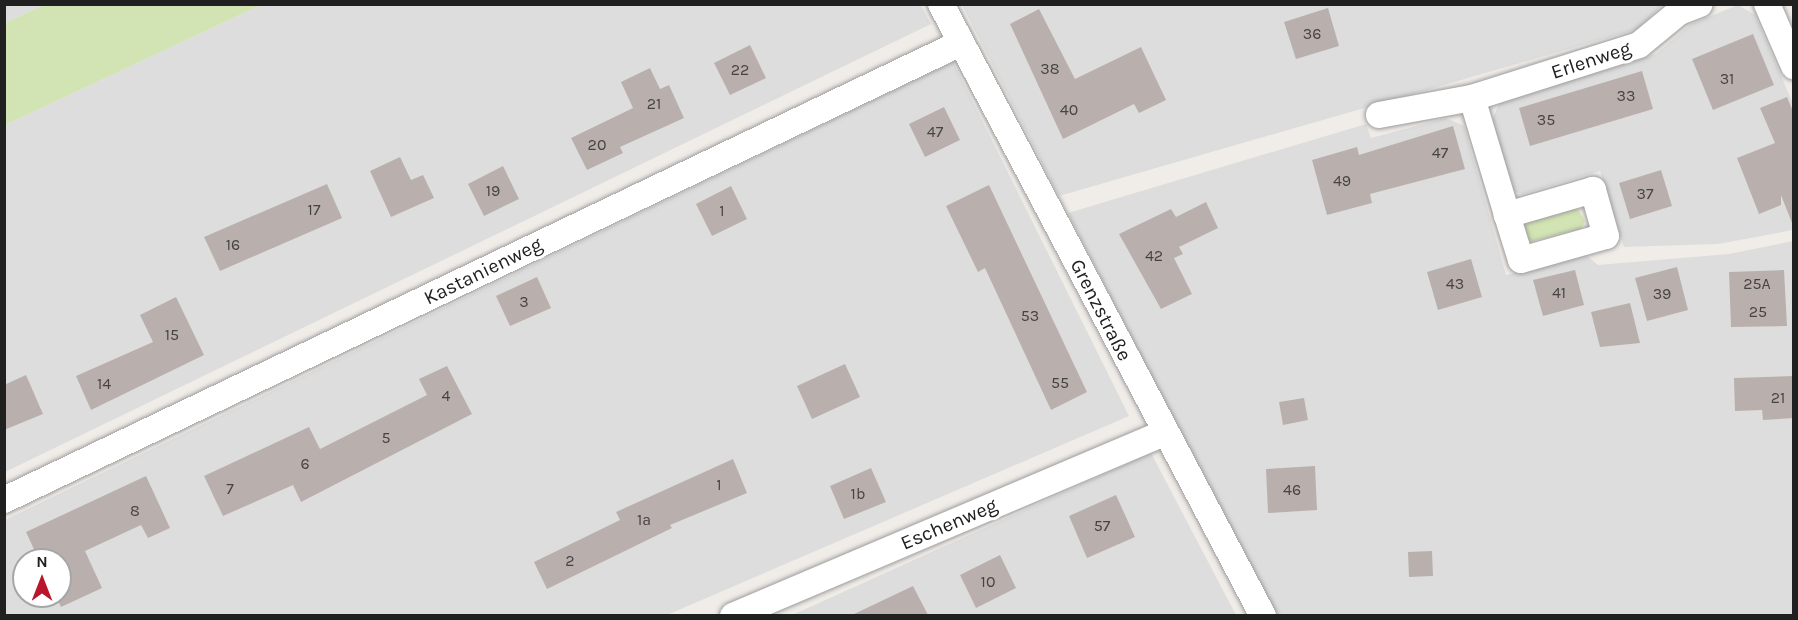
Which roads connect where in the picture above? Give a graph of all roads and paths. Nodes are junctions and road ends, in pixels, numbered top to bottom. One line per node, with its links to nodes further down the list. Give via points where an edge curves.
1 (941, 4): 4 (street, Grenzstraße)
2 (1700, 4): 6 (street, Erlenweg, via 1679,12 1639,45)
3 (1767, 4): 5 (street)
4 (961, 42): 9 (street, Grenzstraße); 10 (street, Kastanienweg)
5 (1794, 66)
6 (1472, 98): 7 (street, Erlenweg); 8 (street)
7 (1379, 115)
8 (1507, 215)
9 (1164, 433): 11 (street, Eschenweg); 12 (street, Grenzstraße)
10 (4, 500)
11 (733, 615)
12 (1263, 615)

